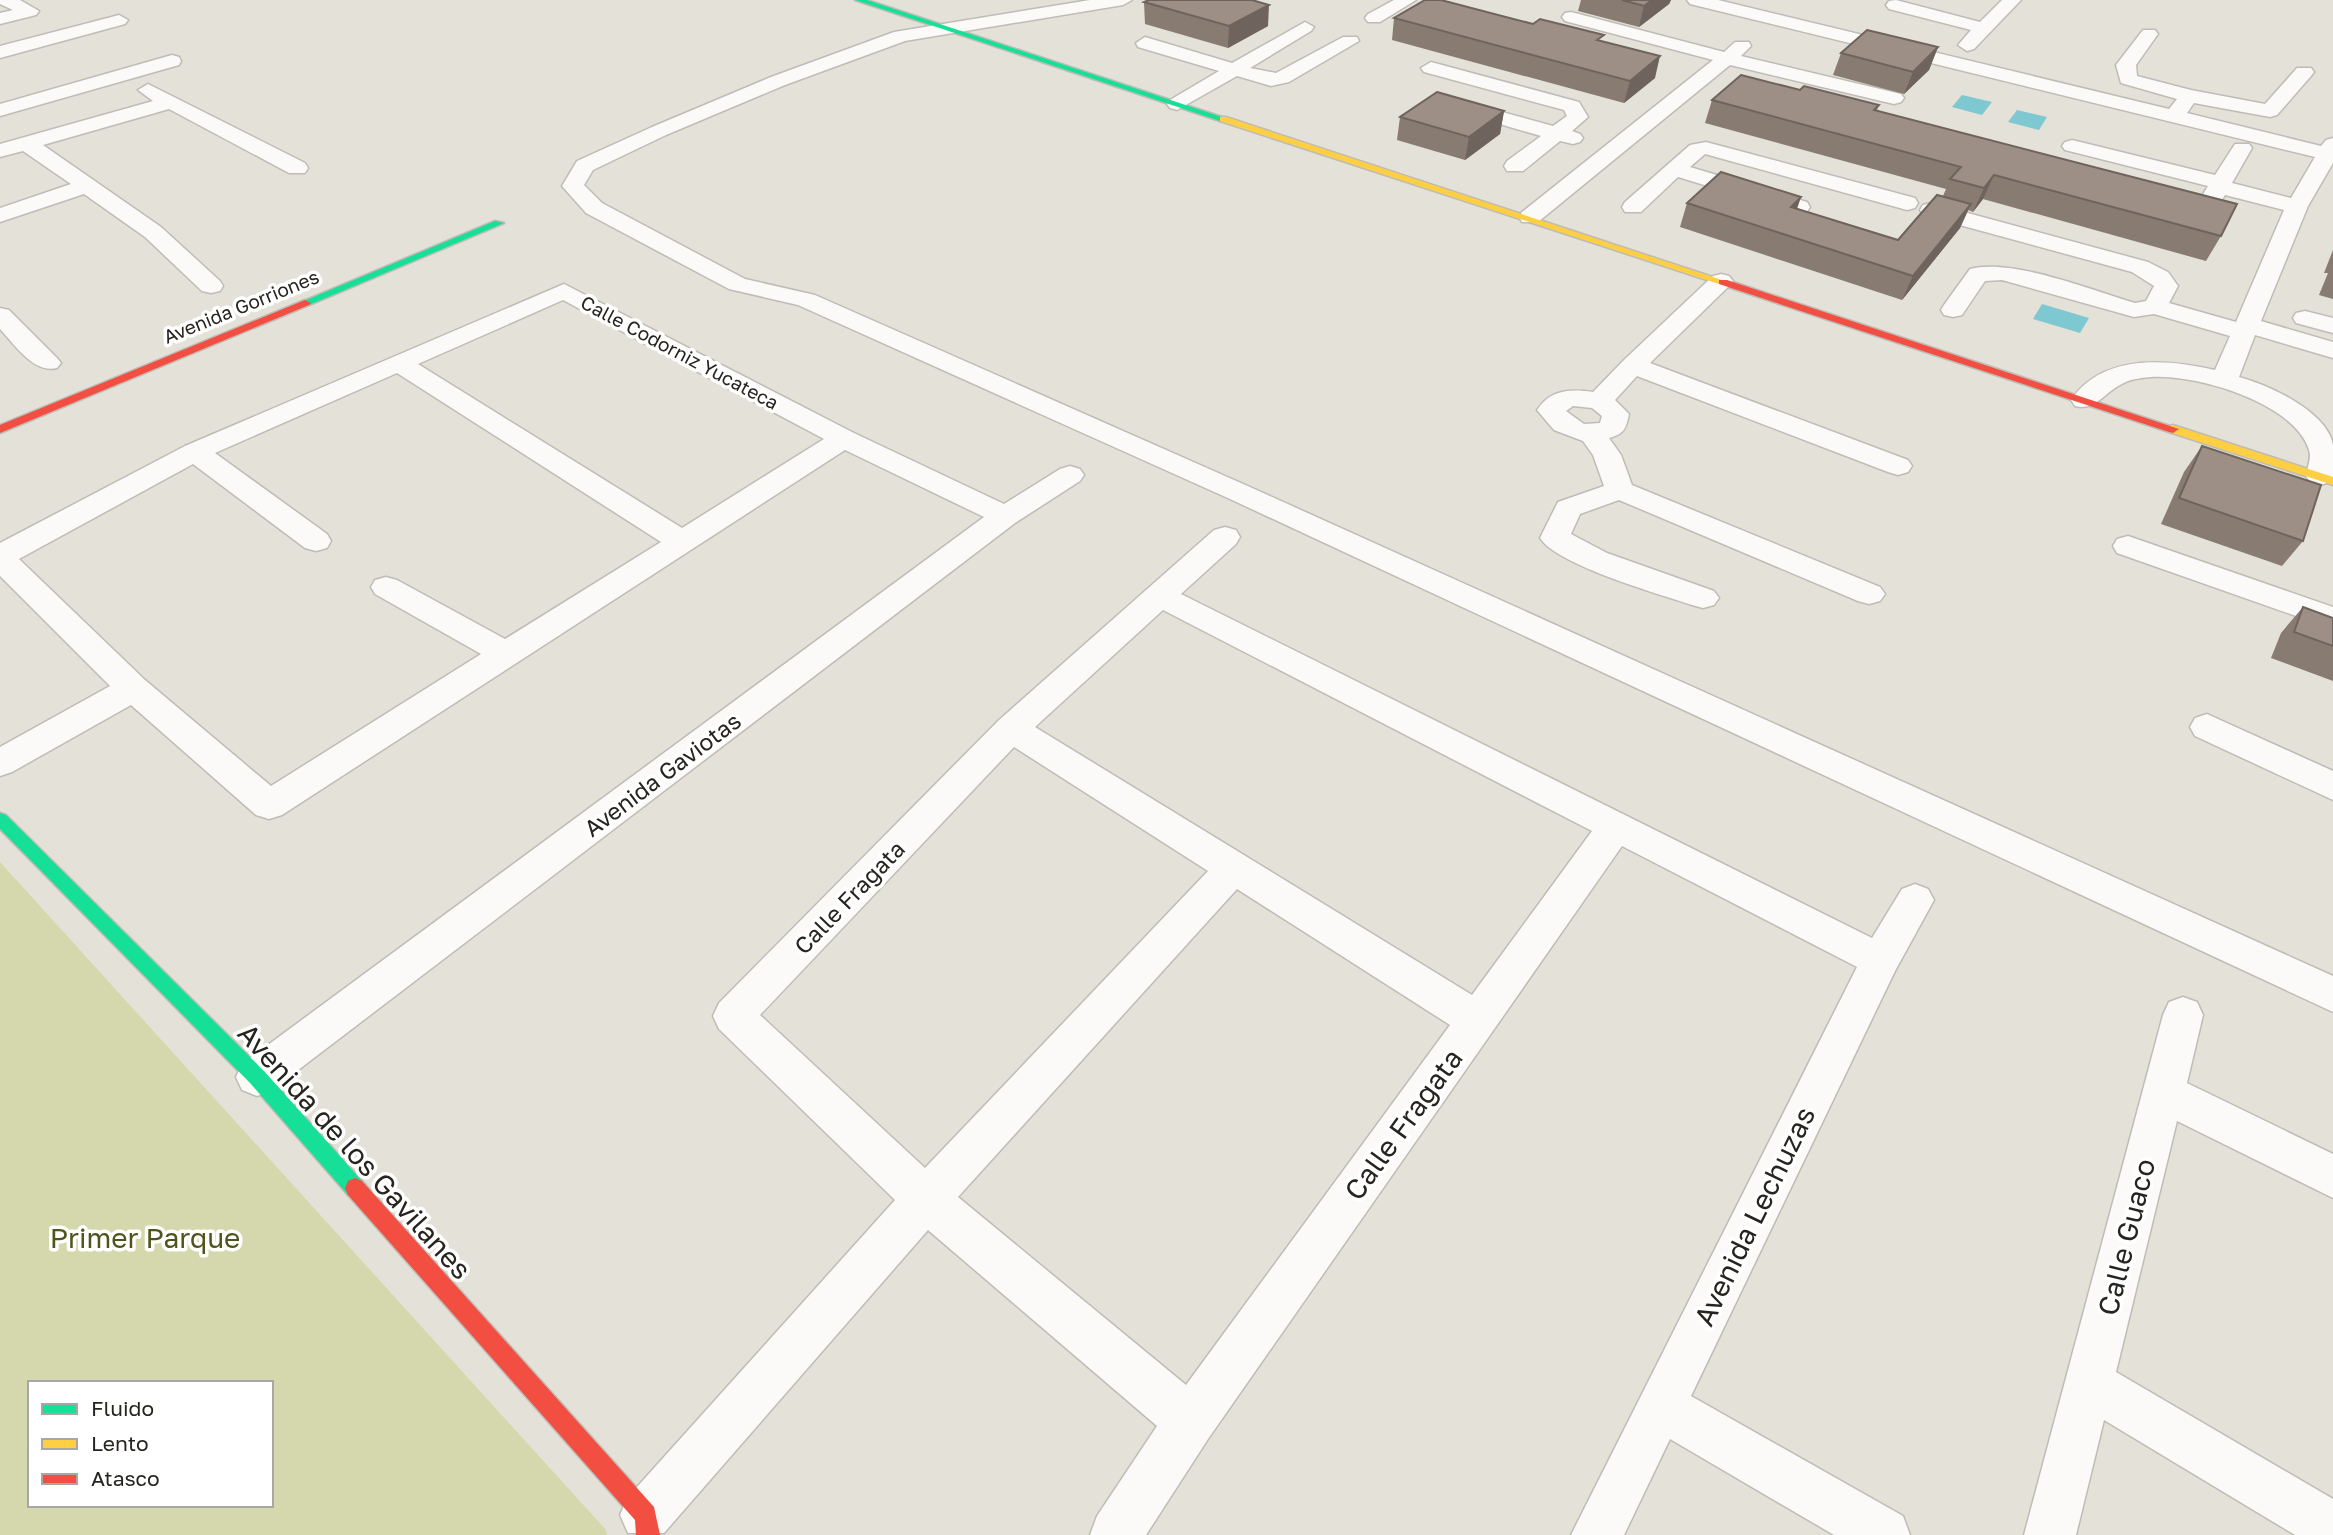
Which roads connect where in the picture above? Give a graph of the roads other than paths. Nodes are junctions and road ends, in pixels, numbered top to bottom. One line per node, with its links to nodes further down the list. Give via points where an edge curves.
1 (5, 0): 14 (street, via 30,11)
2 (859, 0): 20 (main road)
3 (892, 0): 16 (main road)
4 (1123, 0): 16 (street)
5 (1366, 0): 9 (street)
6 (1696, 0): 31 (street)
7 (1944, 0): 11 (street)
8 (2012, 0): 11 (street)
9 (1401, 4): 13 (street)
10 (1895, 5): 19 (street)
11 (1997, 14): 19 (street)
12 (1571, 17): 25 (street)
13 (1374, 18)
14 (0, 19)
15 (119, 20): 27 (street)
16 (970, 24): 20 (street); 40 (main road)
17 (1769, 24): 29 (street)
18 (1305, 27): 33 (street)
19 (1983, 28): 31 (street, via 1961,43)
20 (941, 29): 40 (main road); 114 (street, via 888,40 659,131 585,166 573,186 594,208 737,284 806,300 1241,493)
21 (1695, 29): 25 (street)
22 (2149, 34): 38 (street, via 2126,65 2128,79)
23 (1350, 41): 33 (street, via 1282,78 1259,79)
24 (1145, 43): 33 (street)
25 (1674, 44): 28 (street); 29 (street)
26 (1805, 51): 34 (street)
27 (0, 52)
28 (1654, 57)
29 (1728, 57): 34 (street); 47 (street)
30 (172, 61): 43 (street)
31 (1950, 62): 44 (street)
32 (1431, 68): 45 (street, via 1572,106 1578,117)
33 (1231, 70): 40 (street)
34 (1782, 71): 37 (street); 39 (street)
35 (2304, 72): 38 (street, via 2270,111)
36 (144, 88): 42 (street)
37 (1765, 90)
38 (2189, 96): 44 (street)
39 (1894, 98)
40 (1184, 99): 52 (main road); 63 (main road)
41 (1438, 100): 45 (street)
42 (170, 102): 46 (street); 55 (street)
43 (0, 110)
44 (2174, 117): 51 (street)
45 (1557, 133): 47 (street); 53 (street)
46 (26, 143): 50 (street); 57 (street)
47 (1618, 146): 54 (street); 63 (street)
48 (2072, 146): 56 (street)
49 (2242, 148): 56 (street)
50 (0, 151)
51 (2331, 151): 60 (street)
52 (1414, 164)
53 (1516, 166)
54 (1678, 166): 59 (street, via 1697,149 1717,149); 61 (street); 62 (street)
55 (298, 168)
56 (2220, 184): 58 (street, via 2209,203 2202,204); 60 (street)
57 (87, 186): 65 (street); 68 (street, via 153,232)
58 (2151, 193)
59 (1907, 203)
60 (2297, 206): 74 (street)
61 (1633, 207)
62 (1799, 207)
63 (1541, 208): 67 (main road)
64 (1931, 210): 69 (street, via 2140,267 2160,277 2166,286)
65 (0, 215)
66 (499, 223): 83 (main road, Avenida Gorriones)
67 (1721, 281): 78 (street); 80 (main road)
68 (211, 286)
69 (2155, 307): 70 (street, via 2134,310 1989,272 1978,274); 74 (street)
70 (1953, 310)
71 (0, 315): 76 (street)
72 (2305, 318): 73 (street)
73 (2333, 326)
74 (2246, 329): 75 (street); 79 (street)
75 (2333, 351)
76 (48, 363)
77 (398, 363): 85 (street, Calle Codorniz Yucateca, via 564,291); 87 (street, Calle Codorniz Yucateca); 95 (street)
78 (1633, 365): 82 (street); 88 (street)
79 (2225, 378): 80 (street, via 2136,371); 89 (street, via 2286,407 2316,436)
80 (2091, 387): 81 (main road); 89 (main road)
81 (2128, 390)
82 (1600, 401): 84 (street, via 1615,414 1613,428); 84 (street, via 1568,397 1550,410 1563,427)
83 (0, 429)
84 (1593, 435): 91 (street, via 1607,455)
85 (844, 439): 92 (street, Calle Codorniz Yucateca); 95 (street, Calle Codorniz Yucateca)
86 (2298, 444): 89 (main road)
87 (195, 452): 94 (street); 97 (street, Calle Codorniz Yucateca)
88 (1898, 466)
89 (2327, 466)
90 (1070, 475): 92 (street, Avenida Gaviotas)
91 (1620, 490): 99 (street); 101 (street, via 1567,508 1555,538 1596,560)
92 (1005, 516): 117 (street, Avenida Gaviotas)
93 (1225, 537): 100 (street, Calle Fragata)
94 (316, 541)
95 (683, 542): 103 (street, Calle Codorniz Yucateca)
96 (2128, 546): 102 (street)
97 (0, 557): 104 (street, Calle Codorniz Yucateca)
98 (386, 587): 103 (street)
99 (1869, 594)
100 (1160, 596): 106 (street, Calle Fragata); 110 (street)
101 (1703, 598)
102 (2332, 615)
103 (506, 654): 104 (street, Calle Codorniz Yucateca, via 269,805)
104 (133, 688): 107 (street)
105 (2207, 727): 108 (street)
106 (1012, 729): 111 (street); 120 (street, Calle Fragata, via 733,1016)
107 (0, 764)
108 (2333, 786)
109 (0, 819): 117 (main road, Avenida de los Gavilanes)
110 (1616, 826): 113 (street); 116 (street, Calle Fragata)
111 (1234, 868): 116 (street); 120 (street)
112 (1915, 900): 113 (street, Avenida Lechuzas)
113 (1880, 960): 122 (street, Avenida Lechuzas)
114 (2333, 995)
115 (2183, 1015): 118 (street, Calle Guaco)
116 (1477, 1020): 123 (street, Calle Fragata)
117 (257, 1077): 124 (main road, Avenida de los Gavilanes)
118 (2163, 1092): 119 (street); 121 (street, Calle Guaco)
119 (2333, 1177)
120 (926, 1199): 123 (street, Calle Fragata); 124 (street)
121 (2088, 1383): 125 (street); 129 (street, Calle Guaco)
122 (1661, 1406): 127 (street, Avenida Lechuzas); 128 (street)
123 (1190, 1421): 126 (street, Calle Fragata)
124 (647, 1525)
125 (2333, 1528)
126 (1116, 1535)
127 (1597, 1535)
128 (1884, 1535)
129 (2050, 1535)

